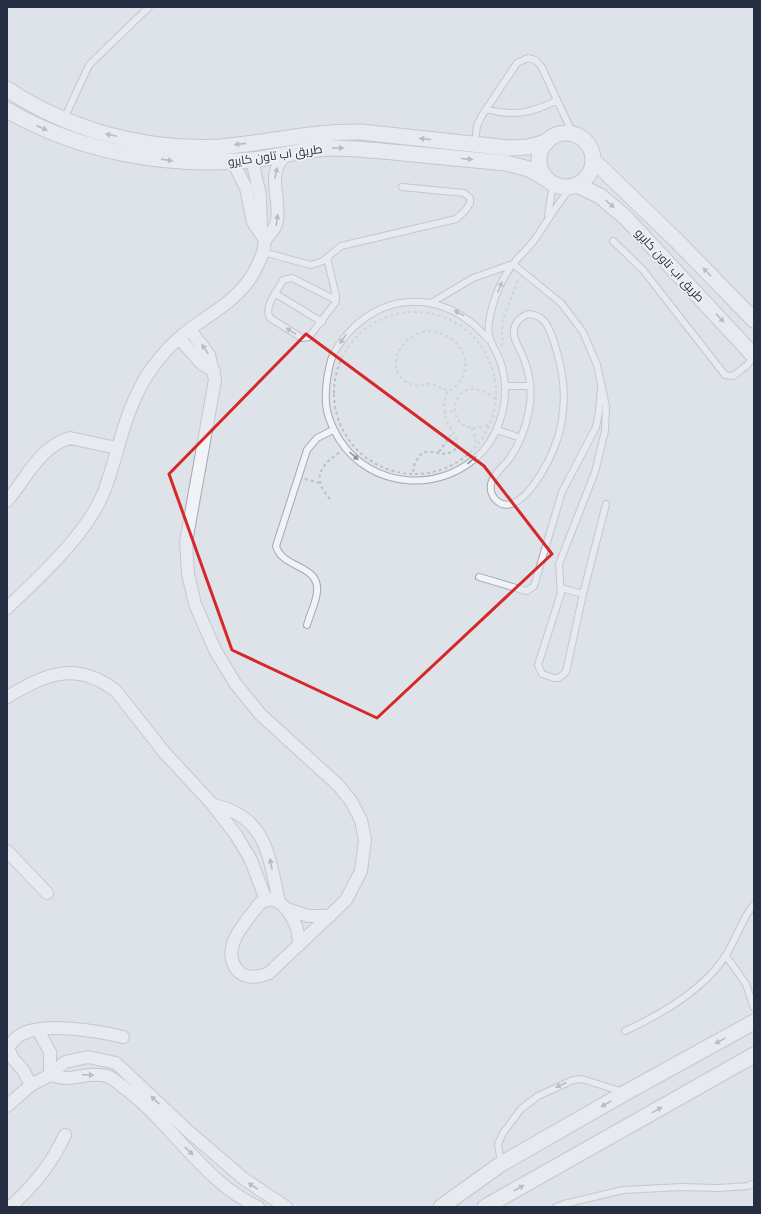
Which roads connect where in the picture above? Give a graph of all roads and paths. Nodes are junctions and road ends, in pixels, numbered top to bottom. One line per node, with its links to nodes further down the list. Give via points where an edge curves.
1 (149, 7): 6 (lane, via 89,65)
2 (7, 89): 6 (street, طريق اب تاون كايرو)
3 (557, 100): 4 (lane, via 525,113 505,114); 4 (lane, via 538,62 532,58 524,58 517,63); 8 (lane)
4 (486, 109): 10 (lane, via 477,126)
5 (7, 110): 14 (street, طريق اب تاون كايرو, one-way to 14, via 48,130 94,147 172,161)
6 (64, 119): 7 (street, طريق اب تاون كايرو, one-way to 6, via 245,144 193,147 161,145 98,132)
7 (323, 133): 10 (street, طريق اب تاون كايرو, one-way to 7, via 361,132); 12 (street, via 305,140 258,150 252,154)
8 (573, 134): 9 (street, via 558,134); 13 (street, via 590,146)
9 (546, 142): 10 (street, طريق اب تاون كايرو, via 518,148); 15 (street, via 539,158 541,170)
10 (474, 144)
11 (286, 154): 12 (street, طريق اب تاون كايرو); 15 (street, طريق اب تاون كايرو, one-way to 15, via 316,149 350,148 506,163 529,169); 20 (street, one-way to 11, via 277,220 274,178 277,167)
12 (252, 160): 14 (street, طريق اب تاون كايرو); 20 (street, via 260,195)
13 (593, 160): 16 (street, via 590,172 582,182); 27 (street, طريق اب تاون كايرو, one-way to 13)
14 (233, 162): 20 (street, via 246,188 254,222)
15 (550, 182): 16 (street, via 559,186); 18 (lane)
16 (574, 186): 18 (lane); 35 (street, طريق اب تاون كايرو, one-way to 35, via 600,196 625,217)
17 (402, 187): 21 (lane, via 464,193 470,198 470,203 456,219 342,246)
18 (548, 218): 22 (lane, via 529,247)
19 (613, 241): 35 (lane, via 643,270 725,375 733,376)
20 (264, 246): 21 (lane, via 307,265 320,263); 30 (street, via 253,274 238,294)
21 (327, 258): 25 (lane)
22 (513, 264): 23 (lane); 26 (lane, via 473,278); 32 (lane, one-way to 22, via 489,321 502,280)
23 (522, 270): 33 (path, via 503,319 503,343); 37 (lane, via 573,316 591,348)
24 (276, 294): 25 (lane, via 283,280 290,277); 29 (lane); 29 (lane, one-way to 24, via 309,337 302,338 269,316 268,308)
25 (336, 300): 29 (lane)
26 (431, 303): 32 (lane, one-way to 26, via 463,315 448,307); 46 (lane, one-way to 46, via 408,302 386,307 363,318 345,335 332,357 326,381 326,406)
27 (748, 309): 28 (street, طريق اب تاون كايرو)
28 (754, 320)
29 (322, 322)
30 (190, 330): 31 (street); 36 (street, one-way to 30, via 206,349)
31 (179, 338): 36 (street, via 202,364); 52 (street, via 160,357 144,380 125,422)
32 (488, 338): 33 (lane)
33 (495, 350): 34 (path); 38 (lane, via 502,367)
34 (486, 353): 41 (path, via 494,373); 50 (path, via 464,329 435,315 411,312 400,314 384,318 361,332 341,358 334,390 336,412)
35 (754, 357)
36 (214, 371): 74 (street, via 214,389 188,527 186,558 191,589 200,618 235,684 269,723 338,785 351,801 361,820 365,846 361,872 346,900)
37 (601, 382): 62 (lane, via 596,427 562,492 534,586 527,591); 63 (lane, via 606,412 602,445 589,492 560,564)
38 (505, 386): 39 (lane); 47 (lane, via 504,408)
39 (530, 386): 49 (lane, via 529,407); 49 (lane, via 526,364 513,330 521,317 535,314 546,323 561,364 564,387 562,423 550,457 535,483 518,501 513,504 501,504 493,496 490,485)
40 (447, 390): 40 (path, via 455,387 463,375 465,361 461,348 450,337 434,331 417,333 408,338 396,355 401,376 413,385 429,384); 43 (path)
41 (496, 399): 42 (path, via 480,390 467,390 457,399); 44 (path)
42 (455, 411): 43 (path); 45 (path, via 460,422 467,428)
43 (444, 413): 48 (path)
44 (490, 424): 45 (path); 51 (path)
45 (472, 428): 51 (path)
46 (333, 430): 53 (lane); 56 (lane, via 312,443)
47 (497, 430): 49 (lane); 57 (lane, one-way to 47, via 443,477 465,466 483,450)
48 (453, 432): 54 (path); 54 (path, via 457,442 455,448 447,454)
49 (521, 438)
50 (352, 444): 53 (path); 55 (path, via 385,467)
51 (477, 445): 55 (path, via 451,465 430,472)
52 (117, 448): 60 (street, via 70,438 62,440 45,452); 65 (street, via 105,490 81,529)
53 (345, 449): 57 (lane, one-way to 57, via 370,469 388,477); 58 (path, via 322,467)
54 (439, 452): 55 (path, via 422,453 415,462)
55 (413, 473): 57 (path)
56 (297, 477): 58 (path); 66 (lane, via 276,546 282,559 311,574 317,584 317,596)
57 (414, 482)
58 (320, 483): 59 (path)
59 (330, 499)
60 (7, 501)
61 (606, 504): 64 (lane)
62 (479, 577)
63 (562, 588): 64 (lane); 64 (lane, via 538,664 542,674 554,678 563,676 566,672)
64 (583, 594)
65 (7, 608)
66 (307, 625)
67 (7, 697): 68 (street, via 46,676 55,674 80,674 100,680 116,692 164,752)
68 (213, 804): 71 (street, via 250,858); 73 (street, one-way to 68, via 269,854 256,830 238,813)
69 (7, 850): 70 (street)
70 (47, 893)
71 (266, 900): 73 (street); 75 (street, via 260,903 234,939 232,956 238,972 254,977 269,974)
72 (754, 904): 76 (lane)
73 (283, 905): 74 (street, via 308,916); 75 (street, via 296,925)
74 (330, 916): 75 (street)
75 (299, 945)
76 (726, 956): 77 (lane, via 746,984); 80 (lane, via 702,983 674,1004)
77 (754, 1008)
78 (754, 1022): 88 (street, one-way to 88)
79 (38, 1030): 81 (street, via 82,1029); 82 (street, via 18,1036); 85 (street, via 50,1052)
80 (625, 1031)
81 (123, 1037)
82 (7, 1049): 87 (street)
83 (754, 1055): 100 (street, one-way to 83)
84 (116, 1063): 85 (street, via 88,1058 65,1062); 86 (street); 90 (street, one-way to 84)
85 (50, 1076): 86 (street, one-way to 86); 87 (street)
86 (108, 1076): 92 (street, via 145,1103)
87 (31, 1085): 89 (street)
88 (625, 1093): 93 (street, one-way to 93); 93 (lane, one-way to 93, via 582,1079 573,1080 538,1096 520,1109 503,1133 498,1144)
89 (7, 1106)
90 (188, 1131): 92 (street); 98 (street, one-way to 90, via 244,1179)
91 (64, 1135): 96 (street, via 53,1158 39,1178)
92 (177, 1139): 97 (street, one-way to 97, via 224,1185)
93 (501, 1164): 95 (street)
94 (754, 1183): 101 (lane, via 748,1186 719,1188 623,1190)
95 (470, 1186): 99 (street); 100 (street)
96 (10, 1207)
97 (258, 1207)
98 (286, 1207)
99 (441, 1207)
100 (484, 1207)
101 (556, 1207)

